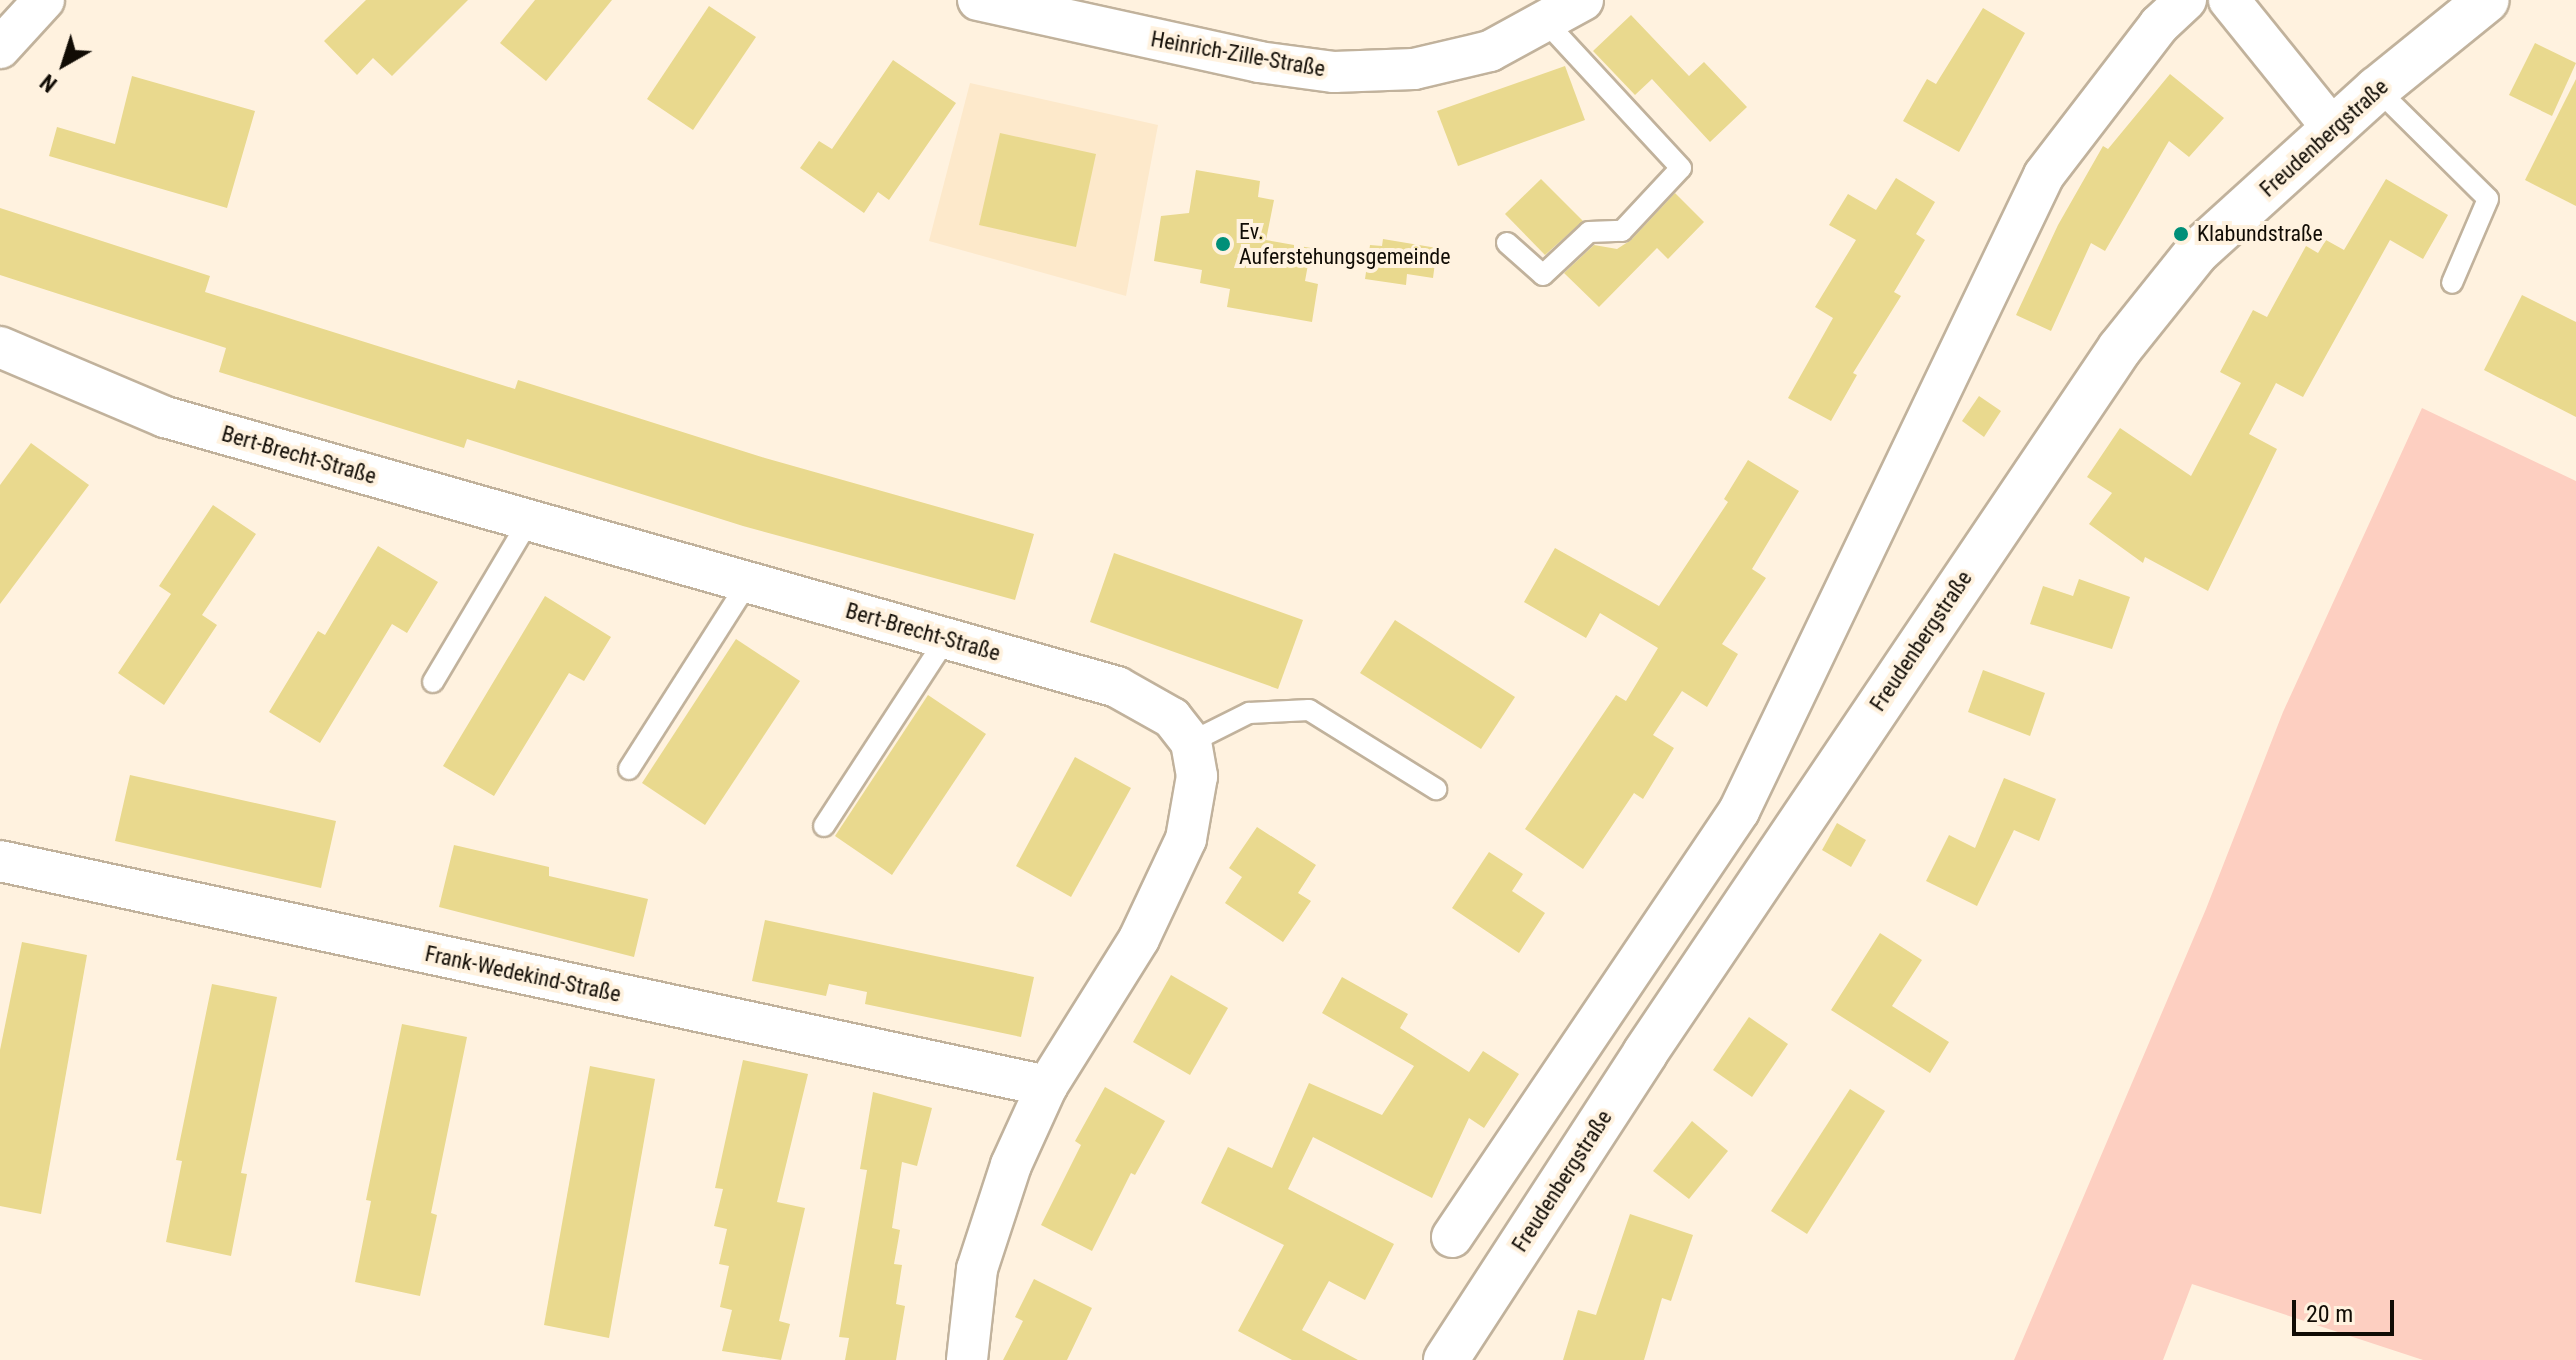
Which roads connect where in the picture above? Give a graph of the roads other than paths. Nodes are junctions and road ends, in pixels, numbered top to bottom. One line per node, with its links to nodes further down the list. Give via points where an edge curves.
1 (44, 0): 8 (street)
2 (978, 0): 7 (street, Heinrich-Zille-Straße, via 1259,62 1334,72 1414,69 1490,51)
3 (1583, 0): 7 (street, Heinrich-Zille-Straße)
4 (2186, 0): 24 (street, via 2159,25 2044,175 1739,811)
5 (2229, 0): 10 (street)
6 (2487, 0): 9 (street, Freudenbergstraße)
7 (1546, 22): 11 (lane, via 1681,168 1622,231 1589,232 1543,275)
8 (0, 48)
9 (2377, 89): 10 (street, Freudenbergstraße); 12 (lane, via 2488,199)
10 (2333, 129): 26 (street, Freudenbergstraße, via 2197,252 2096,380)
11 (1507, 243)
12 (2452, 283)
13 (0, 347): 14 (street, Bert-Brecht-Straße, via 165,417)
14 (529, 520): 15 (street, Bert-Brecht-Straße); 17 (lane)
15 (748, 582): 16 (street, Bert-Brecht-Straße); 19 (lane)
16 (946, 639): 18 (street, Bert-Brecht-Straße, via 1147,699); 21 (lane)
17 (433, 682)
18 (1191, 742): 20 (lane, via 1249,713 1309,710); 23 (street, via 1197,776 1186,839 1139,939)
19 (629, 769)
20 (1436, 789)
21 (824, 826)
22 (0, 861): 23 (street, Frank-Wedekind-Straße)
23 (1047, 1086): 25 (street, via 1011,1165 977,1269)
24 (1452, 1237)
25 (967, 1360)
26 (1446, 1360)

